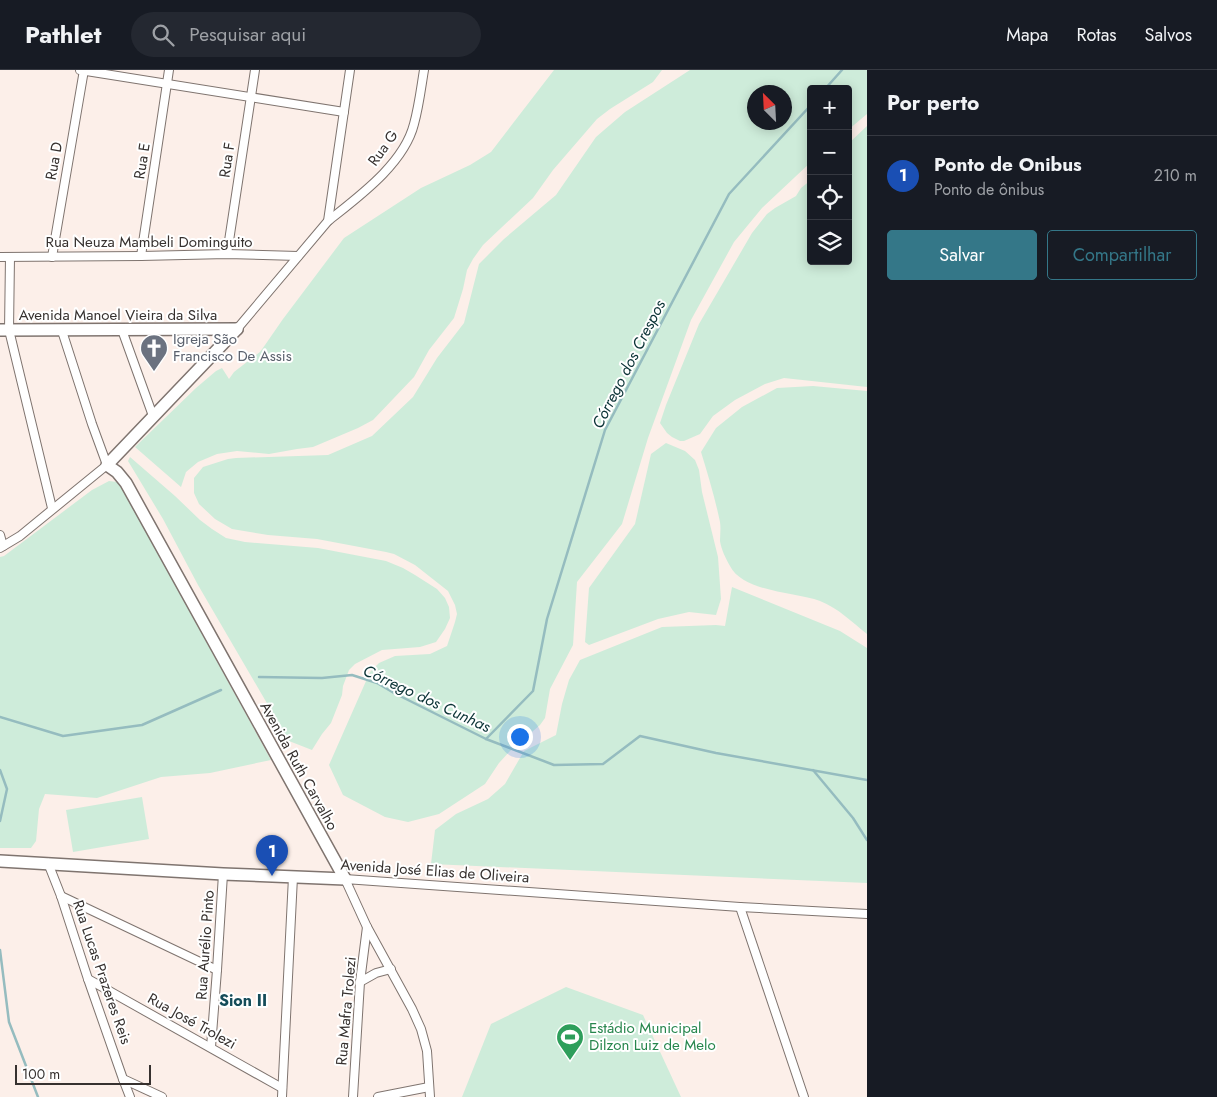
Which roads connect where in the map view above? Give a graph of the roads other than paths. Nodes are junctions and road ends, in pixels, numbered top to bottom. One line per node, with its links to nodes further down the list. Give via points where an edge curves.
1 (83, 70): 6 (street); 15 (street, Rua D)
2 (169, 70): 6 (street, Rua E)
3 (255, 70): 7 (street, Rua F)
4 (350, 70): 8 (street)
5 (424, 70): 9 (street, Rua G, via 414,125 406,144 366,191)
6 (167, 84): 7 (street); 11 (street, Rua E)
7 (251, 97): 8 (street); 10 (street, Rua F)
8 (344, 112): 9 (street)
9 (328, 221): 12 (street, Rua G)
10 (227, 254): 11 (street, Rua Neuza Mambeli Dominguito); 12 (street, Rua Neuza Mambeli Dominguito)
11 (141, 256): 15 (street, Rua Neuza Mambeli Dominguito)
12 (298, 256): 18 (street, Rua G)
13 (0, 257): 14 (street, Rua Neuza Mambeli Dominguito)
14 (10, 257): 15 (street, Rua Neuza Mambeli Dominguito); 16 (street)
15 (52, 257)
16 (4, 330): 19 (street, Avenida Manoel Vieira da Silva); 22 (street)
17 (122, 330): 18 (street, Avenida Manoel Vieira da Silva); 19 (street, Avenida Manoel Vieira da Silva); 20 (street)
18 (237, 330): 20 (street)
19 (62, 331): 21 (street)
20 (153, 416): 21 (street)
21 (107, 465): 22 (street); 29 (street, Avenida Ruth Carvalho, via 126,483)
22 (52, 508): 24 (street, via 20,536)
23 (0, 535): 24 (street)
24 (1, 547)
25 (0, 860): 26 (street, Avenida José Elias de Oliveira)
26 (48, 863): 27 (street, Avenida José Elias de Oliveira); 30 (street, Rua Lucas Prazeres Reis)
27 (223, 874): 28 (street, Avenida José Elias de Oliveira); 35 (street, Rua Aurélio Pinto)
28 (293, 877): 29 (street, Avenida José Elias de Oliveira); 41 (street)
29 (345, 879): 31 (street, Avenida José Elias de Oliveira); 33 (street, Avenida Ruth Carvalho)
30 (61, 896): 35 (street); 36 (street, Rua Lucas Prazeres Reis)
31 (740, 907): 32 (street, Avenida José Elias de Oliveira); 48 (street)
32 (867, 914)
33 (367, 927): 34 (street, Avenida Ruth Carvalho); 37 (street, Rua Mafra Trolezi)
34 (390, 969): 37 (street); 40 (street, Avenida Ruth Carvalho, via 421,1029)
35 (218, 970): 38 (street, Rua Aurélio Pinto)
36 (88, 979): 38 (street, Rua José Trolezi); 39 (street, Rua Lucas Prazeres Reis)
37 (360, 982): 45 (street, Rua Mafra Trolezi)
38 (211, 1047): 41 (street, Rua José Trolezi)
39 (123, 1079): 42 (street, Rua Lucas Prazeres Reis); 43 (street)
40 (430, 1087): 46 (street); 47 (street, Avenida Ruth Carvalho)
41 (282, 1088): 44 (street)
42 (130, 1097)
43 (162, 1097)
44 (282, 1097)
45 (353, 1097)
46 (378, 1097)
47 (430, 1097)
48 (804, 1097)

